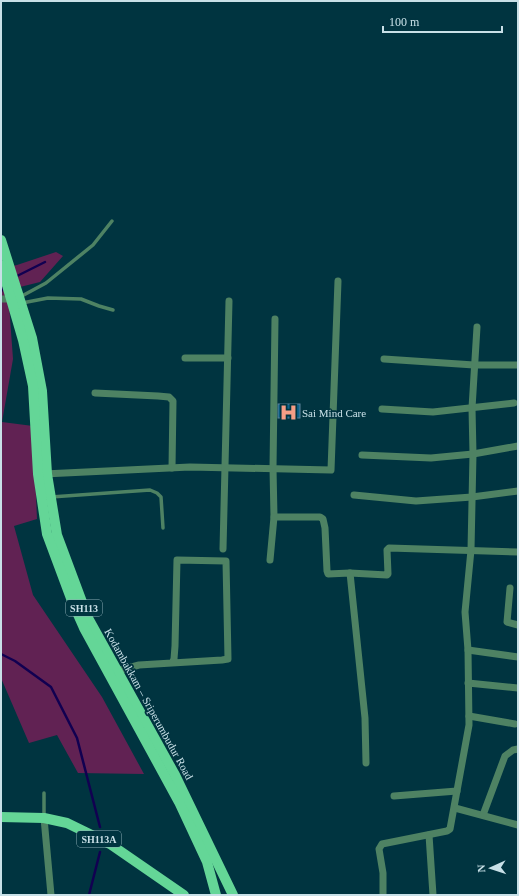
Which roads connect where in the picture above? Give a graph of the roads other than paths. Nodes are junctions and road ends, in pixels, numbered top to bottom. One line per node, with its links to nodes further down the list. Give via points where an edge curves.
1 (112, 221): 5 (lane, via 93,245 46,283)
2 (1, 240): 3 (main road, Kodambakkam – Sriperumbudur Road / SH113)
3 (4, 262): 5 (main road, Kodambakkam – Sriperumbudur Road / SH113)
4 (338, 281): 25 (street, via 331,470)
5 (16, 298): 6 (street); 8 (lane, via 81,299); 26 (main road, Kodambakkam – Sriperumbudur Road / SH113, via 32,338 42,391)
6 (1, 299)
7 (229, 301): 12 (street)
8 (113, 310)
9 (275, 319): 25 (street)
10 (477, 327): 14 (street)
11 (185, 358): 12 (street)
12 (228, 358): 24 (street)
13 (384, 358): 14 (street)
14 (474, 364): 15 (street); 18 (street)
15 (518, 365)
16 (95, 393): 23 (street, via 169,397 173,401)
17 (514, 404): 18 (street)
18 (472, 408): 19 (street, via 433,412); 21 (street)
19 (382, 409)
20 (518, 446): 21 (street)
21 (473, 454): 22 (street, via 431,458); 30 (street)
22 (362, 455)
23 (172, 468): 24 (street); 26 (street)
24 (225, 468): 25 (street); 33 (street)
25 (273, 468): 31 (street)
26 (43, 474): 29 (main road, Kodambakkam – Sriperumbudur Road / SH113); 43 (main road, Kodambakkam – Sriperumbudur Road / SH113, via 47,534 52,550 84,628)
27 (518, 491): 30 (street)
28 (354, 495): 30 (street, via 416,501)
29 (50, 497): 32 (lane, via 150,490 157,492 161,497); 43 (main road, Kodambakkam – Sriperumbudur Road / SH113, via 57,535 88,618)
30 (472, 497): 34 (street)
31 (274, 517): 36 (street); 37 (street, via 320,517 325,528 328,574)
32 (163, 528)
33 (223, 550)
34 (470, 550): 35 (street); 37 (street, via 389,548 387,575); 40 (street, via 465,612)
35 (518, 552)
36 (270, 560)
37 (350, 573): 49 (street, via 366,718)
38 (510, 588): 39 (street, via 507,622)
39 (518, 625)
40 (468, 650): 41 (street); 44 (street)
41 (518, 658)
42 (172, 663): 42 (street, via 175,646 177,560 226,561 228,659); 43 (street, via 139,665)
43 (113, 672): 61 (main road, Kodambakkam – Sriperumbudur Road / SH113, via 207,862); 63 (main road, Kodambakkam – Sriperumbudur Road / SH113, via 175,775)
44 (468, 683): 45 (street); 46 (street)
45 (518, 688)
46 (469, 716): 47 (street); 50 (street)
47 (515, 724)
48 (518, 749): 54 (street, via 505,756)
49 (366, 763)
50 (457, 791): 52 (street); 53 (street)
51 (44, 792): 56 (lane)
52 (394, 796)
53 (454, 808): 54 (street); 58 (street, via 450,829)
54 (483, 815): 57 (street)
55 (1, 817): 56 (main road, SH113A)
56 (44, 818): 59 (street); 60 (main road, SH113A, via 67,823 110,844)
57 (518, 825)
58 (429, 835): 64 (street, via 380,846); 65 (street)
59 (51, 895)
60 (184, 895)
61 (216, 895)
62 (224, 895): 63 (main road, Kodambakkam – Sriperumbudur Road / SH113)
63 (233, 895)
64 (383, 895)
65 (433, 895)

